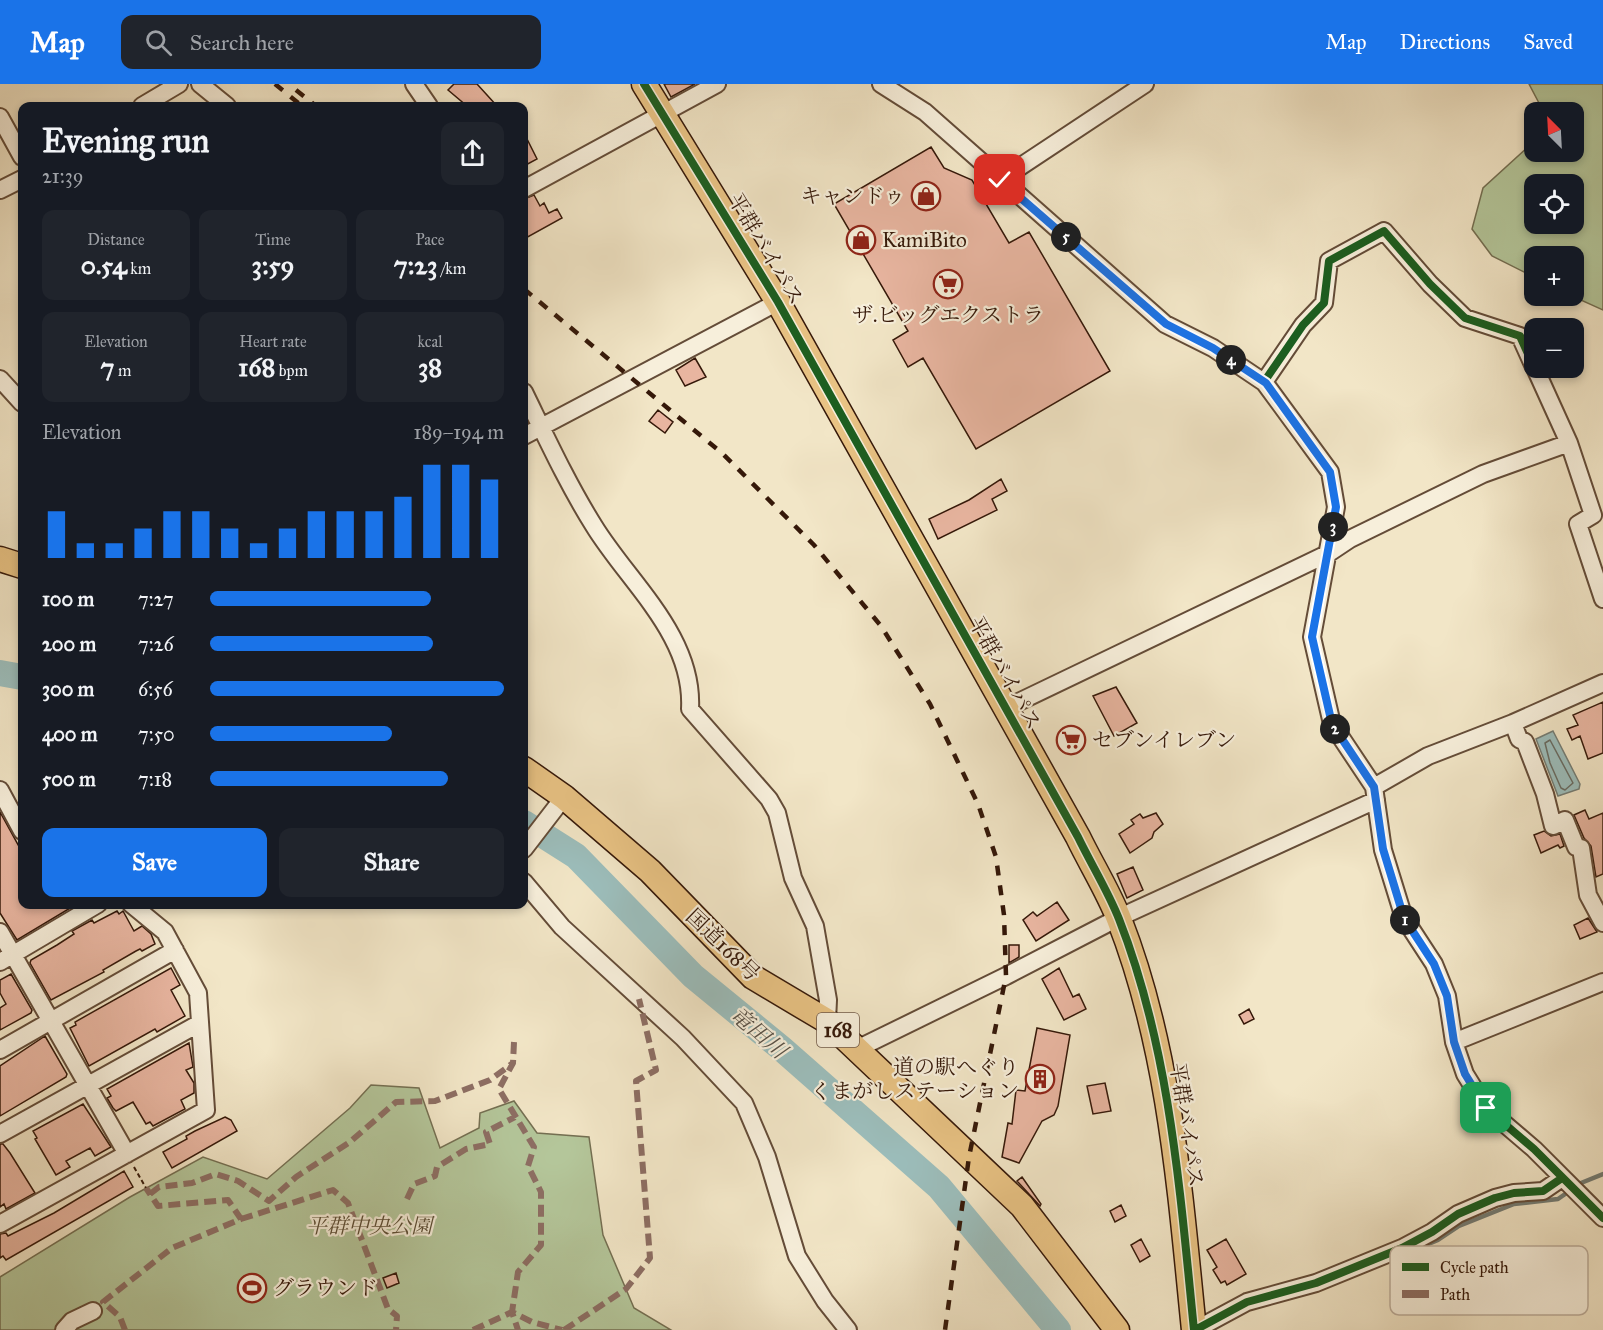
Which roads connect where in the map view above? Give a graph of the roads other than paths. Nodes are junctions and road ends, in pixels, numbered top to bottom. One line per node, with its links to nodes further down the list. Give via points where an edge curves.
1 (179, 84): 8 (street)
2 (200, 84): 9 (street)
3 (414, 84): 10 (street)
4 (644, 84): 11 (highway, 平群バイパス)
5 (717, 84): 11 (street)
6 (881, 84): 15 (street, via 925,112)
7 (1145, 84): 15 (street)
8 (149, 102)
9 (222, 102)
10 (426, 102)
11 (662, 116): 16 (street); 18 (highway, 平群バイパス)
12 (0, 117): 13 (street)
13 (18, 150)
14 (18, 180): 17 (street)
15 (1000, 180): 22 (street, via 1166,324 1213,348)
16 (528, 187)
17 (0, 190)
18 (778, 302): 25 (street); 33 (highway, 平群バイパス)
19 (1524, 345): 22 (street, via 1520,336 1465,318 1384,231 1329,261 1324,303 1303,325)
20 (1539, 378): 27 (street)
21 (0, 379): 23 (street)
22 (1266, 383): 28 (street, via 1330,472 1336,507)
23 (18, 399)
24 (528, 401): 25 (street)
25 (540, 427): 26 (street); 51 (street, via 594,527 678,644 691,692 690,709 777,813 793,878 815,926 828,1000)
26 (528, 434)
27 (1569, 443): 28 (street, via 1483,474 1350,539); 31 (street, via 1593,515 1578,524)
28 (1329, 554): 33 (street); 37 (street, via 1312,637 1332,724)
29 (0, 559): 30 (highway)
30 (18, 565)
31 (1603, 599)
32 (1603, 683): 34 (street)
33 (1004, 709): 44 (highway, 平群バイパス, via 1078,837)
34 (1513, 723): 37 (street, via 1428,756); 45 (street, via 1519,739 1526,742 1553,826 1565,820 1576,847 1581,848 1588,895)
35 (528, 772): 38 (highway, 国道168号 / 168)
36 (0, 790): 39 (street)
37 (1375, 794): 44 (street); 53 (street, via 1383,849 1404,918 1434,964 1447,996)
38 (564, 797): 40 (street); 51 (highway, 国道168号 / 168, via 650,872 753,977)
39 (18, 824)
40 (528, 843)
41 (528, 887): 66 (street, via 562,927 683,1038 744,1102 767,1156 797,1256)
42 (90, 909): 48 (street)
43 (137, 909): 47 (street, via 165,932)
44 (1118, 918): 54 (street); 68 (highway, 平群バイパス, via 1143,995 1165,1085 1180,1185)
45 (1603, 923)
46 (0, 932): 48 (street)
47 (175, 950): 50 (street); 52 (street, via 198,993)
48 (7, 959): 50 (street)
49 (1603, 982): 53 (street)
50 (51, 1021): 55 (street); 56 (street)
51 (827, 1021): 54 (highway, 国道168号 / 168)
52 (200, 1023): 56 (street); 58 (street, via 206,1110)
53 (1454, 1042): 59 (street, via 1465,1074 1486,1108)
54 (857, 1049): 67 (highway, 国道168号 / 168, via 1022,1206)
55 (0, 1050)
56 (87, 1085): 57 (street); 58 (street)
57 (0, 1134)
58 (127, 1154): 61 (street)
59 (1564, 1180): 60 (street); 62 (street, via 1543,1191 1495,1198 1458,1214)
60 (1603, 1218)
61 (0, 1224)
62 (1406, 1246)
63 (1390, 1253): 68 (street, via 1316,1283 1247,1302)
64 (93, 1311): 65 (street, via 72,1321)
65 (64, 1330)
66 (848, 1330)
67 (1117, 1330)
68 (1194, 1330)

